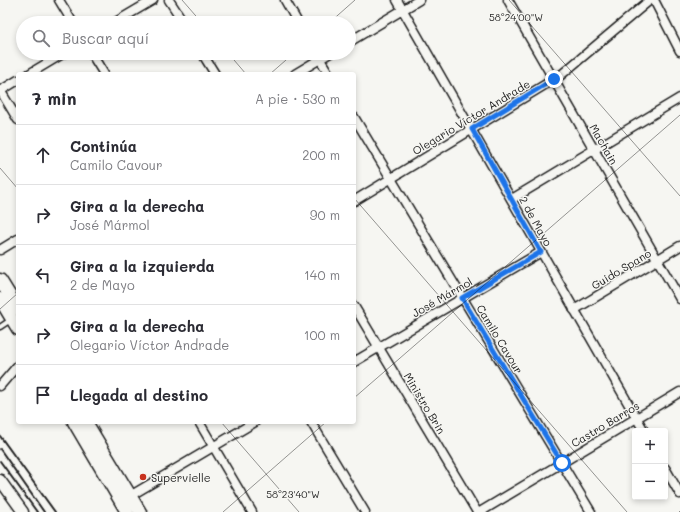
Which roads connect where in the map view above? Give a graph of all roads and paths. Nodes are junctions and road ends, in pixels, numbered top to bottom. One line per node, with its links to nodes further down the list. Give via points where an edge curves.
1 (59, 0): 11 (street)
2 (153, 0): 12 (street)
3 (170, 0): 13 (street)
4 (284, 0): 14 (street)
5 (397, 0): 10 (street, 2 de Mayo)
6 (419, 0): 10 (street)
7 (508, 0): 27 (street, Machain)
8 (650, 0): 27 (street, Olegario Víctor Andrade)
9 (654, 0): 16 (street)
10 (403, 10): 15 (street); 33 (street, 2 de Mayo)
11 (69, 16)
12 (126, 16)
13 (180, 16)
14 (294, 16)
15 (356, 38)
16 (680, 51)
17 (52, 60): 22 (street)
18 (95, 60): 23 (street)
19 (206, 60): 24 (street)
20 (313, 60): 25 (street)
21 (320, 60): 26 (street)
22 (32, 72)
23 (103, 72)
24 (214, 72)
25 (298, 72)
26 (328, 72)
27 (554, 79): 33 (street, Olegario Víctor Andrade); 34 (street, Machain)
28 (16, 81): 29 (street)
29 (0, 91): 31 (street)
30 (680, 98): 34 (street)
31 (16, 117)
32 (356, 119): 35 (street, Camilo Cavour)
33 (472, 129): 35 (street, Olegario Víctor Andrade); 36 (street, 2 de Mayo)
34 (595, 149): 36 (street); 42 (street, Machain)
35 (391, 179): 37 (street, Olegario Víctor Andrade); 44 (street, Camilo Cavour)
36 (512, 199): 41 (street, 2 de Mayo)
37 (356, 200)
38 (16, 240): 40 (street)
39 (680, 246): 42 (street, Guido Spano)
40 (0, 250)
41 (541, 252): 44 (street, José Mármol); 48 (street, 2 de Mayo)
42 (658, 259): 46 (street, Machain); 48 (street, Guido Spano)
43 (0, 280): 49 (main road)
44 (462, 298): 51 (street, José Mármol); 64 (street, Camilo Cavour)
45 (0, 299): 49 (main road)
46 (680, 299)
47 (356, 309): 51 (street, Ministro Brin)
48 (574, 310): 56 (street, 2 de Mayo)
49 (16, 319): 50 (lane)
50 (0, 326)
51 (379, 347): 52 (street, José Mármol); 76 (street, Ministro Brin)
52 (356, 361)
53 (16, 367): 54 (street)
54 (0, 386)
55 (680, 392): 56 (street, Castro Barros)
56 (636, 417): 62 (street, 2 de Mayo); 64 (street, Castro Barros)
57 (75, 424): 72 (main road)
58 (87, 424): 69 (main road)
59 (200, 424): 63 (street)
60 (252, 424): 63 (street)
61 (312, 424): 75 (street)
62 (642, 428)
63 (214, 446): 69 (street); 74 (street)
64 (562, 463): 76 (street, Castro Barros); 77 (street, Camilo Cavour)
65 (668, 473): 68 (street)
66 (0, 480): 71 (street)
67 (0, 490): 70 (street)
68 (680, 494)
69 (130, 496): 73 (main road)
70 (16, 512)
71 (23, 512)
72 (127, 512)
73 (140, 512)
74 (252, 512)
75 (365, 512)
76 (478, 512)
77 (590, 512)

